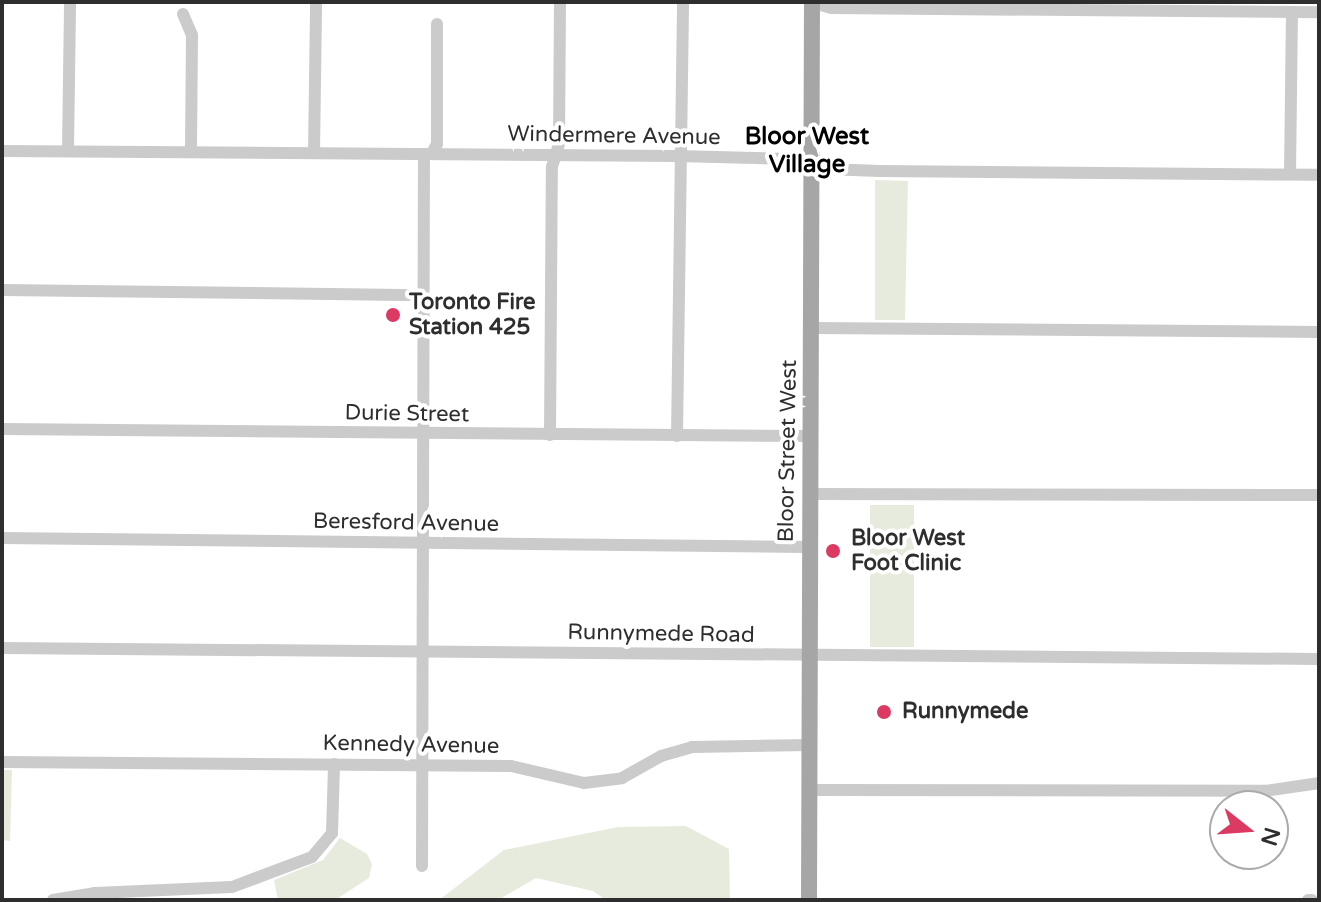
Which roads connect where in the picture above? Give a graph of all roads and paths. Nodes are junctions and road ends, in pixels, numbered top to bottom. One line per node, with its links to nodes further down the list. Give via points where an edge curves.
1 (70, 2): 10 (street)
2 (560, 2): 15 (street, via 559,144)
3 (683, 2): 16 (street, via 683,146)
4 (812, 2): 6 (street, via 831,8); 17 (main road, Bloor Street West)
5 (316, 3): 13 (street)
6 (1292, 12): 7 (street); 18 (street)
7 (1319, 12)
8 (183, 14): 12 (street, via 192,35)
9 (437, 24): 14 (street, via 437,144)
10 (68, 150): 11 (street, Windermere Avenue); 12 (street, Windermere Avenue)
11 (2, 151)
12 (191, 152): 13 (street, Windermere Avenue)
13 (314, 153): 14 (street, Windermere Avenue)
14 (428, 154): 15 (street, Windermere Avenue); 21 (street)
15 (552, 154): 16 (street, Windermere Avenue); 26 (street)
16 (677, 156): 17 (street, Windermere Avenue); 27 (street)
17 (810, 164): 18 (street, Windermere Avenue, via 880,171); 22 (main road, Bloor Street West)
18 (1290, 174): 19 (street, Windermere Avenue)
19 (1319, 175)
20 (2, 290): 21 (street)
21 (423, 295): 25 (street)
22 (812, 328): 23 (street); 28 (main road, Bloor Street West)
23 (1319, 332)
24 (2, 429): 25 (street, Durie Street)
25 (422, 434): 26 (street, Durie Street); 32 (street)
26 (550, 435): 27 (street, Durie Street)
27 (677, 436): 28 (street, Durie Street)
28 (811, 436): 29 (main road, Bloor Street West)
29 (811, 494): 30 (street); 33 (main road, Bloor Street West)
30 (1319, 495)
31 (2, 538): 32 (street, Beresford Avenue)
32 (422, 543): 33 (street, Beresford Avenue); 35 (street)
33 (809, 547): 36 (main road, Bloor Street West)
34 (2, 648): 35 (street, Runnymede Road)
35 (422, 652): 36 (street, Runnymede Road); 41 (street)
36 (809, 657): 37 (street, Runnymede Road); 38 (main road, Bloor Street West)
37 (1319, 659)
38 (810, 745): 41 (street, Kennedy Avenue, via 692,747 661,756 622,778 584,783 511,766); 43 (main road, Bloor Street West)
39 (2, 762): 40 (street, Kennedy Avenue)
40 (334, 764): 41 (street, Kennedy Avenue); 45 (street, via 332,833 312,857 232,887)
41 (422, 765): 44 (street)
42 (1319, 783): 43 (street, via 1265,791)
43 (810, 790): 46 (main road, Bloor Street West)
44 (422, 866)
45 (53, 900)
46 (809, 900)

